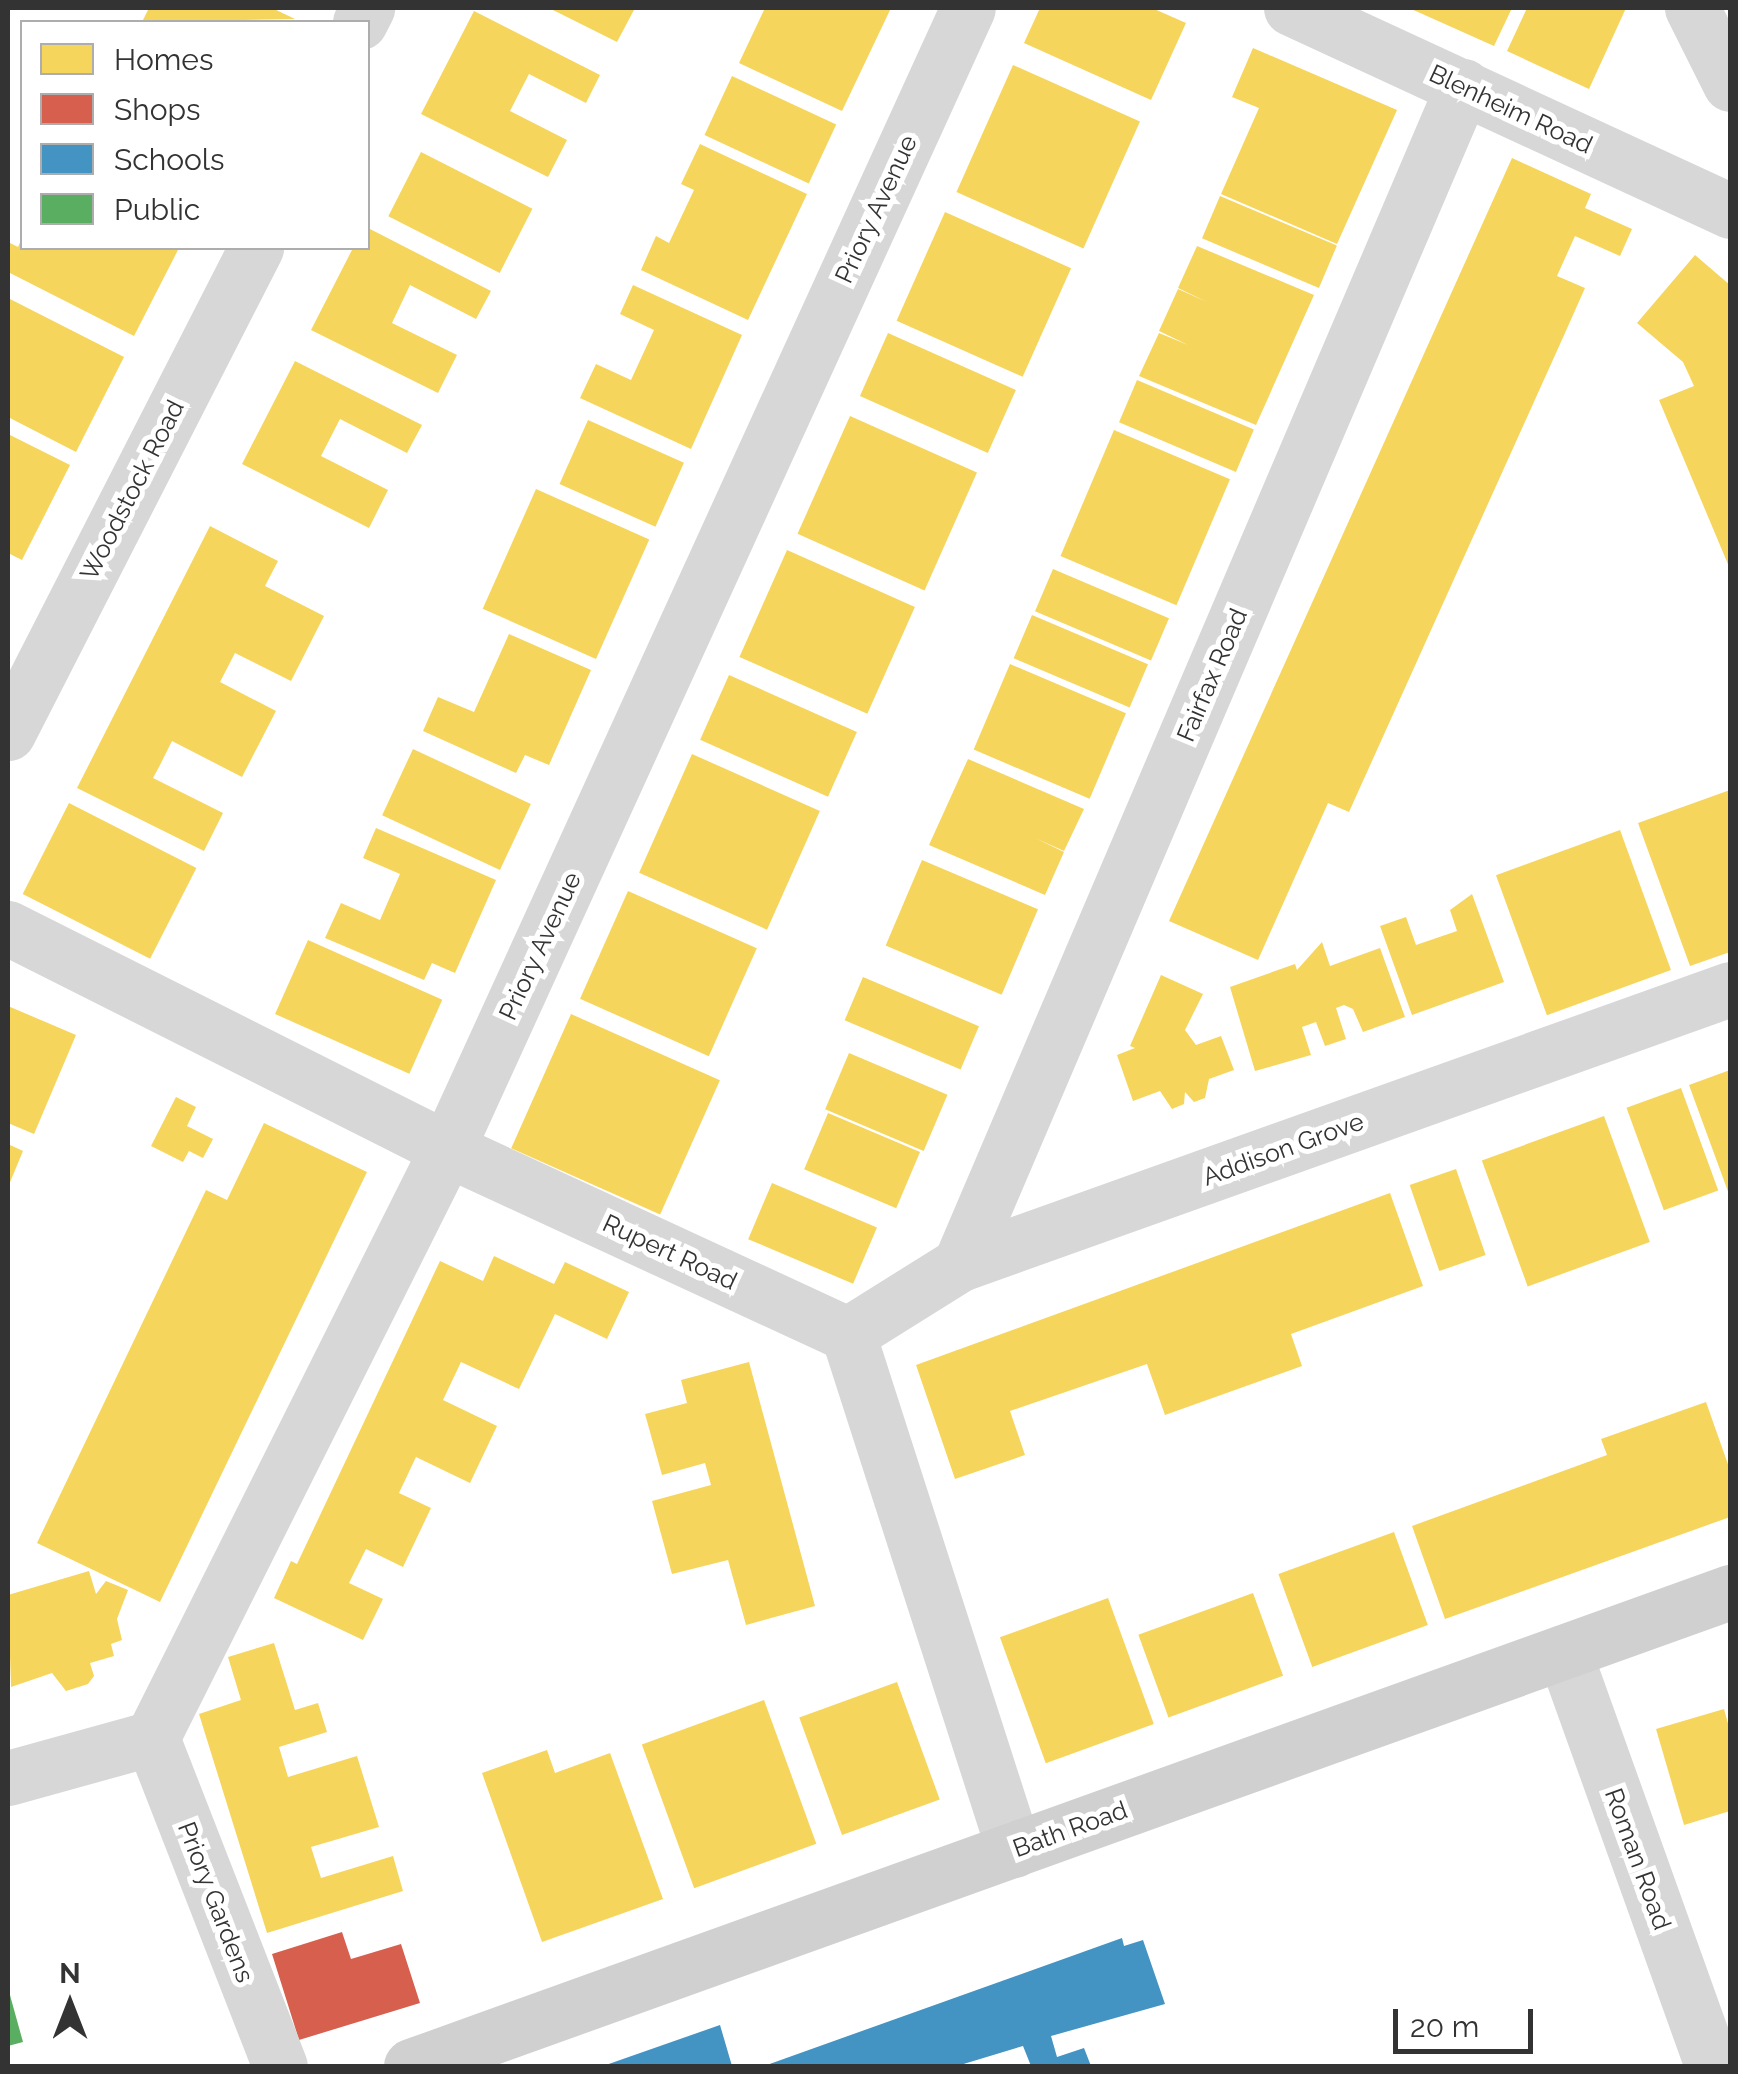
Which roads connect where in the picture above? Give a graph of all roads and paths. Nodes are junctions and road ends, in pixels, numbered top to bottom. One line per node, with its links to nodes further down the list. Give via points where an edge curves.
1 (968, 8): 11 (street, Priory Avenue)
2 (1291, 8): 5 (street, Blenheim Road)
3 (1692, 8): 4 (street)
4 (1730, 84)
5 (1463, 86): 6 (street, Blenheim Road); 12 (street, Fairfax Road)
6 (1730, 212)
7 (255, 250): 8 (street, Woodstock Road)
8 (8, 733)
9 (8, 928): 11 (street, Rupert Road)
10 (1730, 990): 12 (street, Addison Grove)
11 (447, 1149): 13 (street, Rupert Road); 16 (street, Priory Avenue)
12 (960, 1264): 13 (street, Addison Grove)
13 (848, 1334): 18 (street)
14 (1730, 1592): 15 (main road, Bath Road)
15 (1564, 1652): 18 (main road, Bath Road); 21 (street, Roman Road)
16 (152, 1738): 17 (street); 19 (street, Priory Gardens)
17 (8, 1778)
18 (1014, 1850): 20 (main road, Bath Road)
19 (280, 2066)
20 (410, 2066)
21 (1712, 2066)

